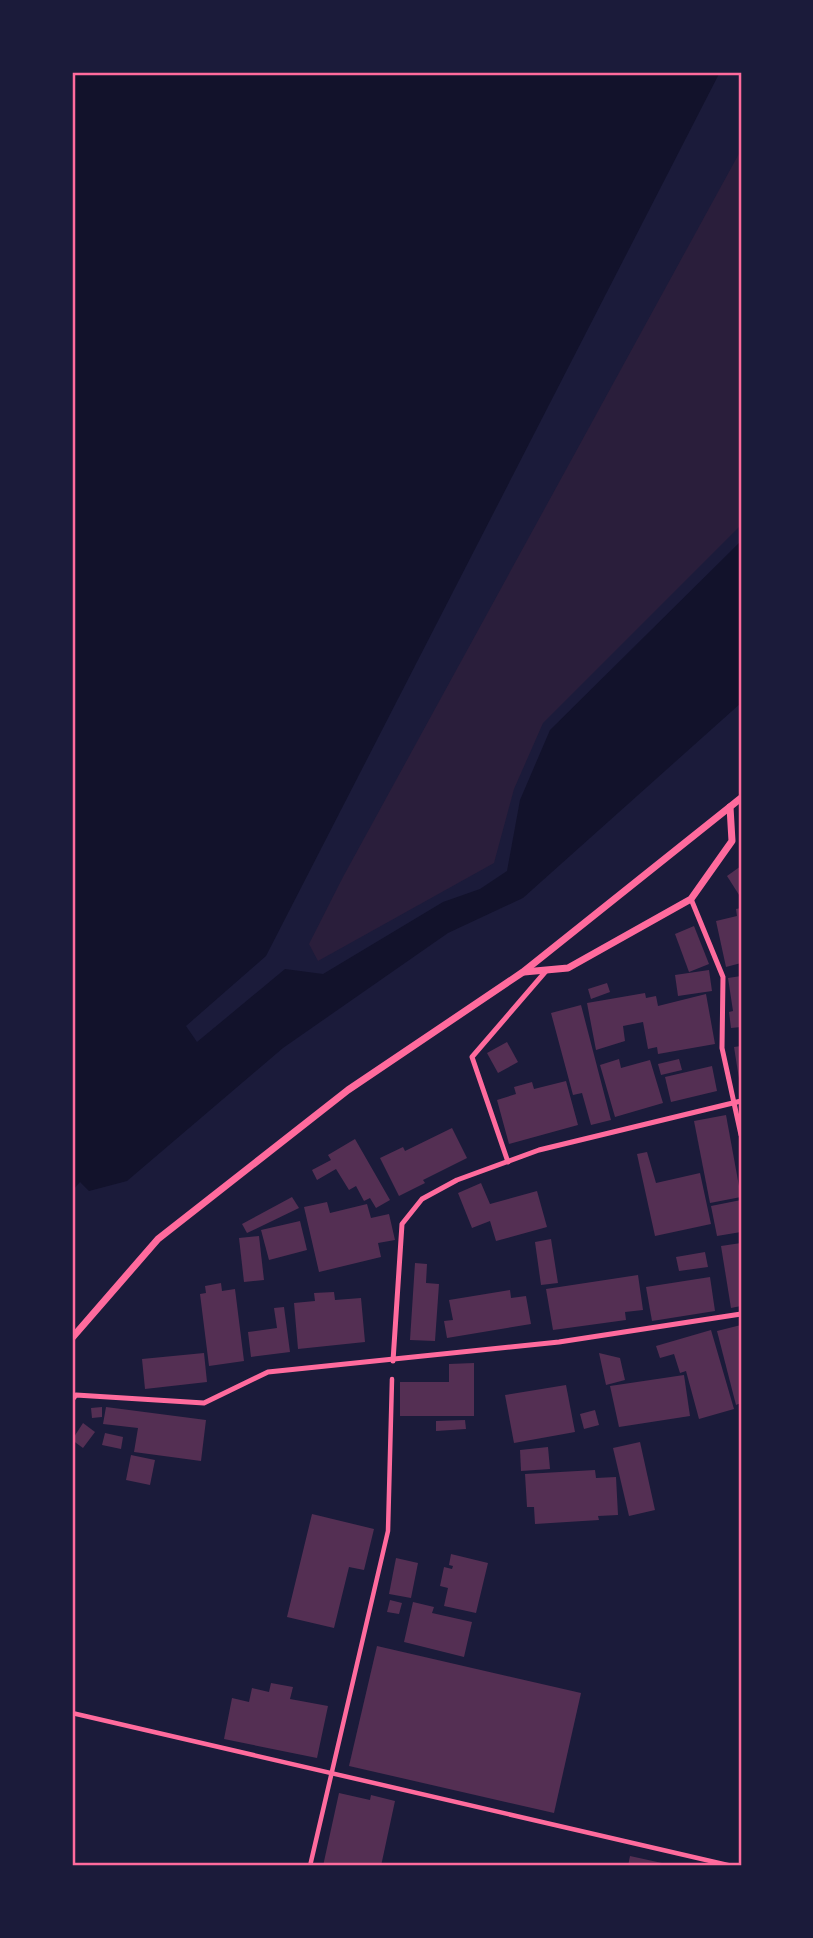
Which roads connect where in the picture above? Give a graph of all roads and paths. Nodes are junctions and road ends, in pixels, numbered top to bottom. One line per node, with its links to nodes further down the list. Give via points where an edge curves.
1 (741, 798): 2 (street)
2 (730, 807): 3 (street, via 732,841); 5 (street)
3 (691, 899): 4 (street, via 568,968); 6 (lane, via 723,977 722,1048)
4 (547, 970): 5 (street); 8 (lane, via 472,1057)
5 (523, 972): 10 (street, via 348,1090 158,1240)
6 (738, 1101): 7 (lane); 8 (lane, via 539,1150)
7 (741, 1135)
8 (508, 1162): 11 (lane, via 457,1180 422,1199 402,1224)
9 (741, 1314): 11 (lane)
10 (72, 1338)
11 (393, 1361): 12 (lane, via 268,1372 204,1403 76,1395); 14 (path, via 388,1531)
12 (72, 1400)
13 (72, 1713): 14 (path)
14 (332, 1773): 15 (path); 16 (path)
15 (310, 1866)
16 (732, 1866)

